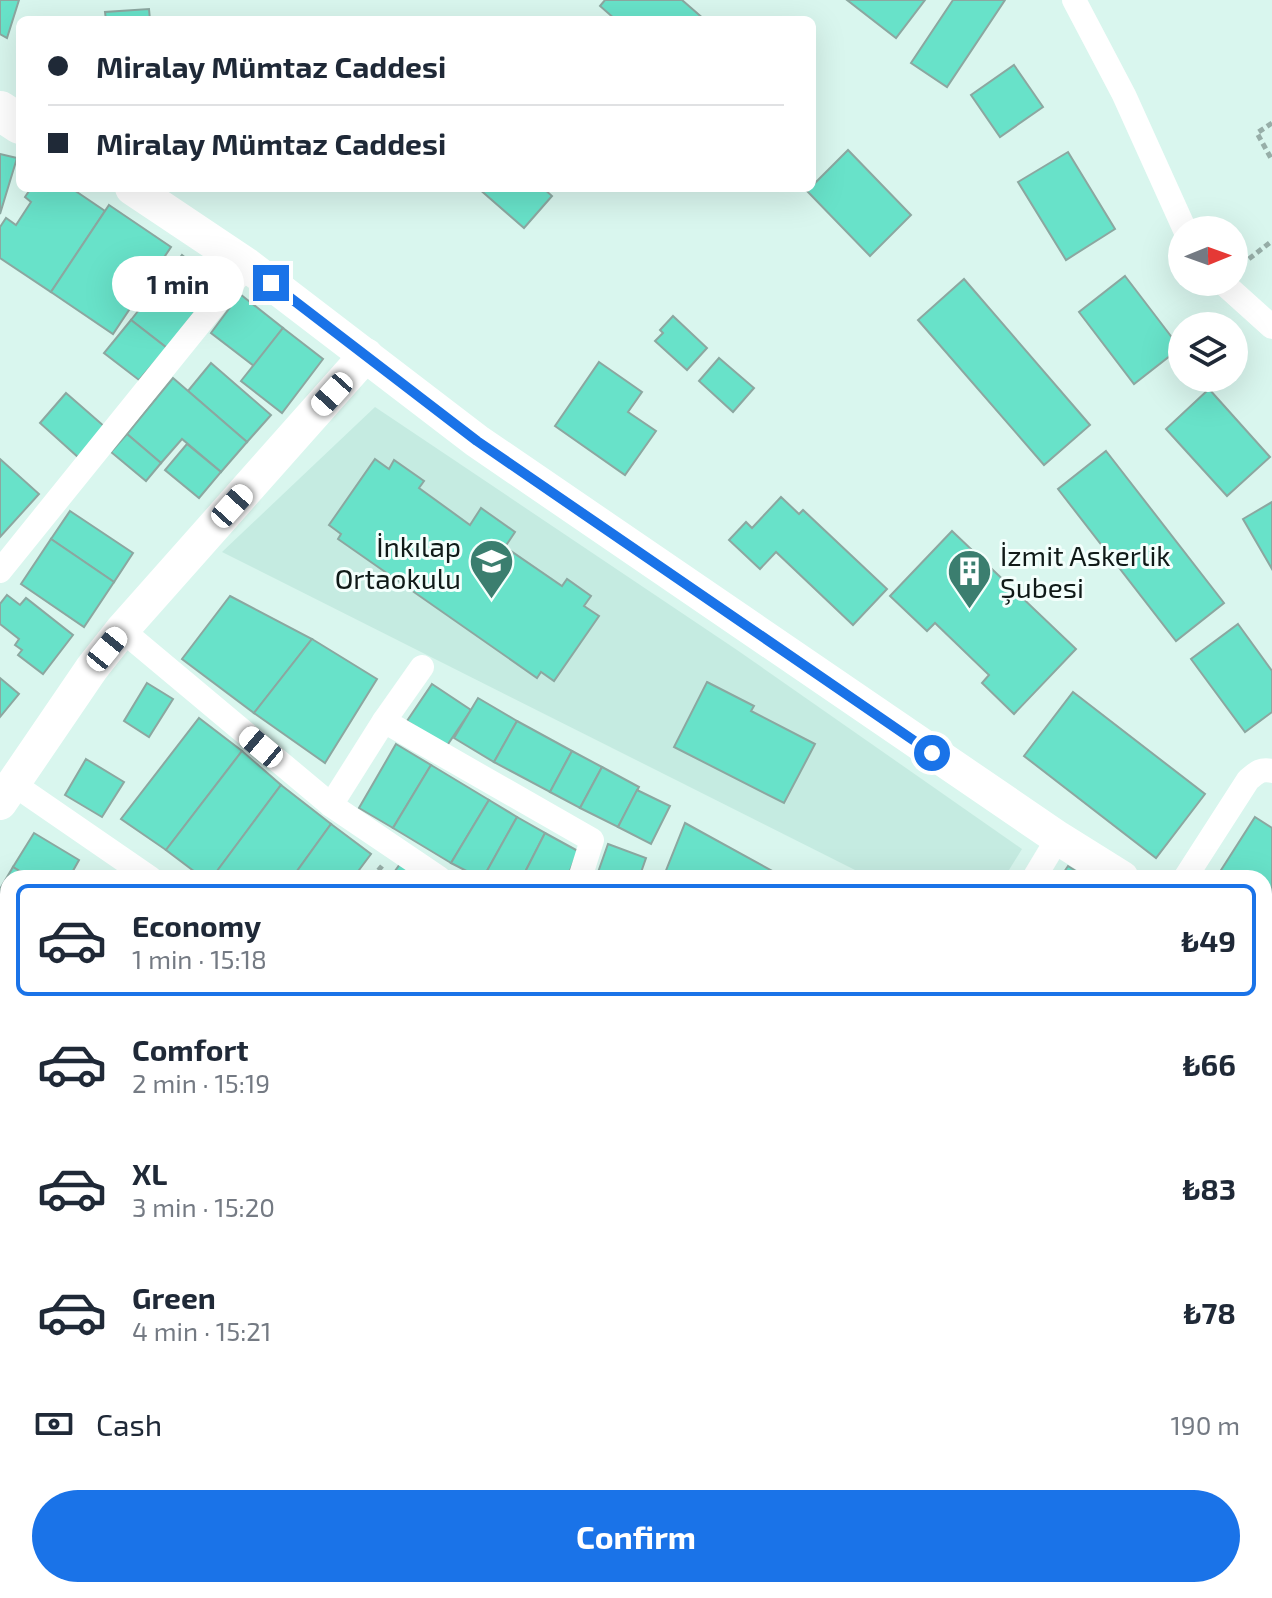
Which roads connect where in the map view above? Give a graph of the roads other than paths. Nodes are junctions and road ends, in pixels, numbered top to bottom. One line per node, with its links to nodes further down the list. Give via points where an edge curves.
1 (1074, 0): 3 (street)
2 (138, 192): 4 (main road)
3 (1179, 216)
4 (247, 265): 7 (main road); 8 (street)
5 (1238, 296): 6 (street)
6 (1272, 327)
7 (366, 355): 9 (main road); 15 (main road, via 502,458)
8 (0, 571)
9 (122, 630): 13 (main road); 14 (street)
10 (422, 667): 11 (street)
11 (384, 721): 14 (street); 18 (street, via 592,840)
12 (1272, 771): 21 (street, via 1256,772 1248,780)
13 (6, 793): 16 (street)
14 (331, 805): 17 (street)
15 (1058, 838): 19 (street); 20 (main road)
16 (136, 870)
17 (427, 870)
18 (583, 870)
19 (1039, 870)
20 (1109, 870)
21 (1190, 870)

